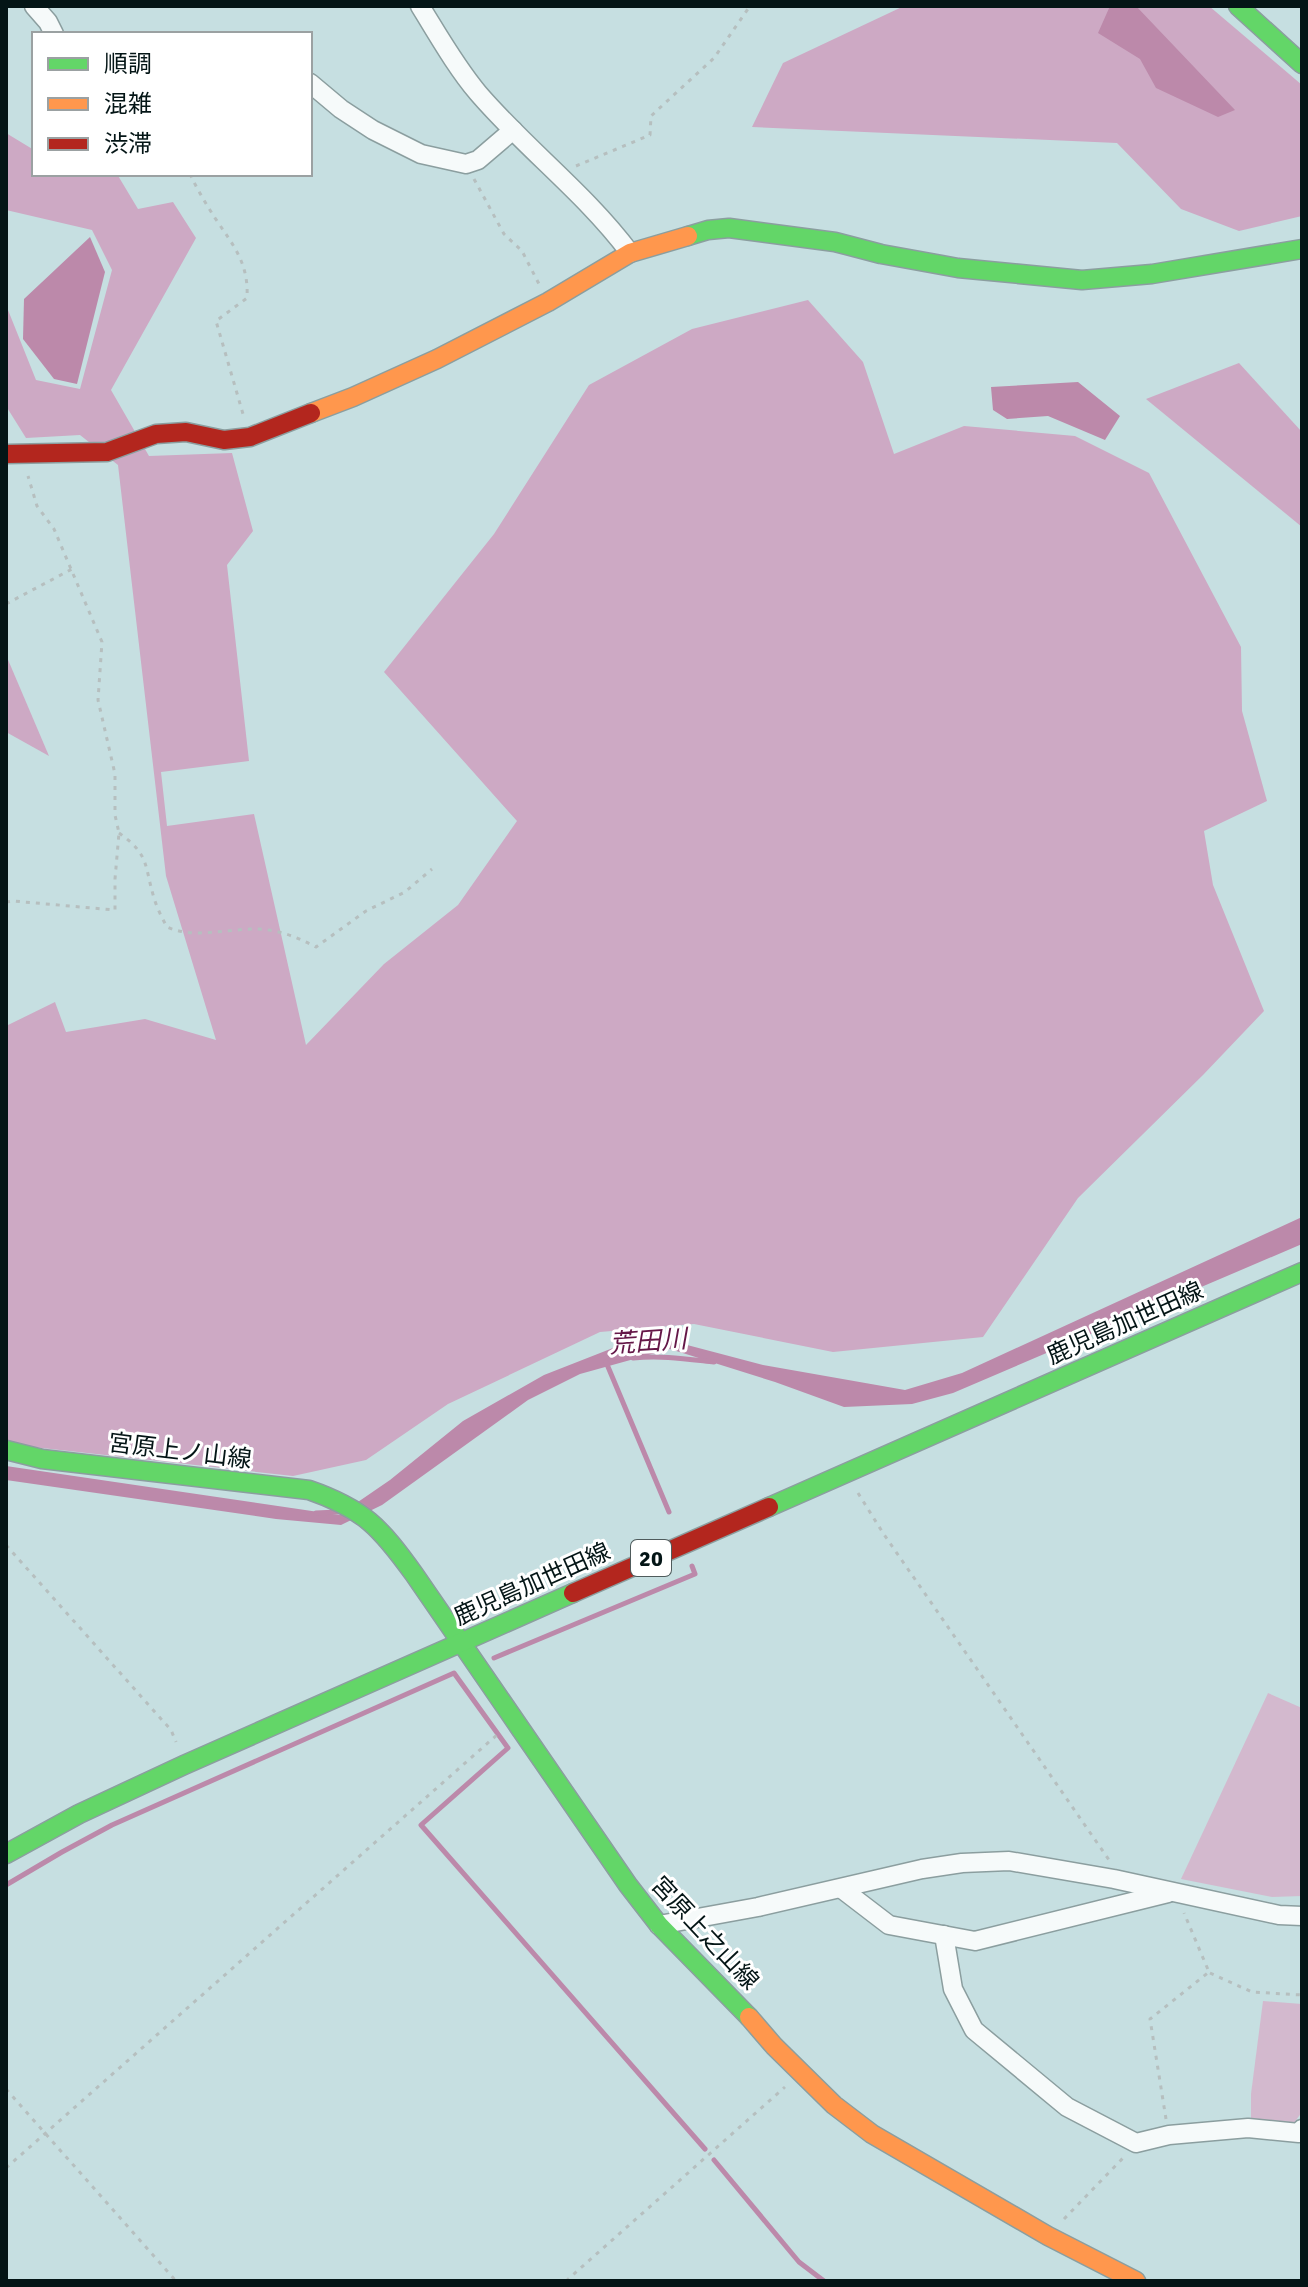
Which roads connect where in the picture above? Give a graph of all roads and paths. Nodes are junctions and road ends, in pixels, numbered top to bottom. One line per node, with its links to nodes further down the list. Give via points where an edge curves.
1 (34, 6): 5 (street)
2 (420, 6): 8 (street, via 476,91)
3 (750, 6): 10 (path, via 714,58 651,116 650,135)
4 (1238, 6): 6 (street)
5 (53, 32)
6 (1302, 64)
7 (312, 85): 9 (street, via 373,130 421,154)
8 (513, 130): 9 (street); 10 (street)
9 (466, 164): 14 (path)
10 (556, 174): 13 (street)
11 (191, 176): 15 (path, via 235,246 248,282 247,298 216,321)
12 (1302, 249): 13 (street, via 1082,280 958,268 835,242 729,228)
13 (630, 253): 14 (street)
14 (548, 302): 15 (street, via 437,359)
15 (250, 437): 16 (street, via 156,434 107,452)
16 (13, 454): 17 (path)
17 (72, 569): 18 (path); 19 (path, via 102,642 98,700 115,774)
18 (6, 604)
19 (119, 833): 20 (path, via 145,858 167,927 180,934 258,929 292,935 316,947 366,911 405,892); 21 (path, via 115,910)
20 (432, 869)
21 (6, 902)
22 (1302, 1272): 24 (street, 鹿児島加世田線 / 20)
23 (6, 1450): 25 (street, 宮原上ノ山線, via 42,1459 309,1490)
24 (849, 1471): 27 (street, 鹿児島加世田線 / 20); 31 (path, via 883,1533 1109,1859)
25 (348, 1503): 27 (street, 宮原上之山線, via 385,1534)
26 (6, 1545): 29 (path, via 171,1730)
27 (460, 1642): 29 (street, 鹿児島加世田線 / 20); 35 (street, 宮原上之山線)
28 (495, 1737): 41 (path)
29 (184, 1765): 30 (street, 鹿児島加世田線 / 20)
30 (6, 1854)
31 (1114, 1879): 32 (street, via 1009,1861 922,1869); 33 (street)
32 (842, 1889): 35 (street); 36 (street, via 889,1925)
33 (1175, 1892): 34 (street); 36 (street, via 975,1941); 37 (path)
34 (1302, 1916)
35 (659, 1925): 39 (street, 宮原上之山線)
36 (944, 1935): 44 (street, via 953,1989 974,2030 1067,2107)
37 (1209, 1972): 38 (path, via 1252,1992); 43 (path, via 1150,2019)
38 (1302, 1995)
39 (801, 2073): 46 (street, 宮原上之山線, via 872,2134); 48 (path)
40 (6, 2089): 41 (path)
41 (45, 2134): 45 (path); 47 (path)
42 (1301, 2134): 43 (street, via 1248,2128)
43 (1169, 2135): 44 (street)
44 (1136, 2143): 46 (path)
45 (6, 2168)
46 (1048, 2236): 49 (street, 宮原上之山線)
47 (176, 2281)
48 (566, 2281)
49 (1136, 2281)

